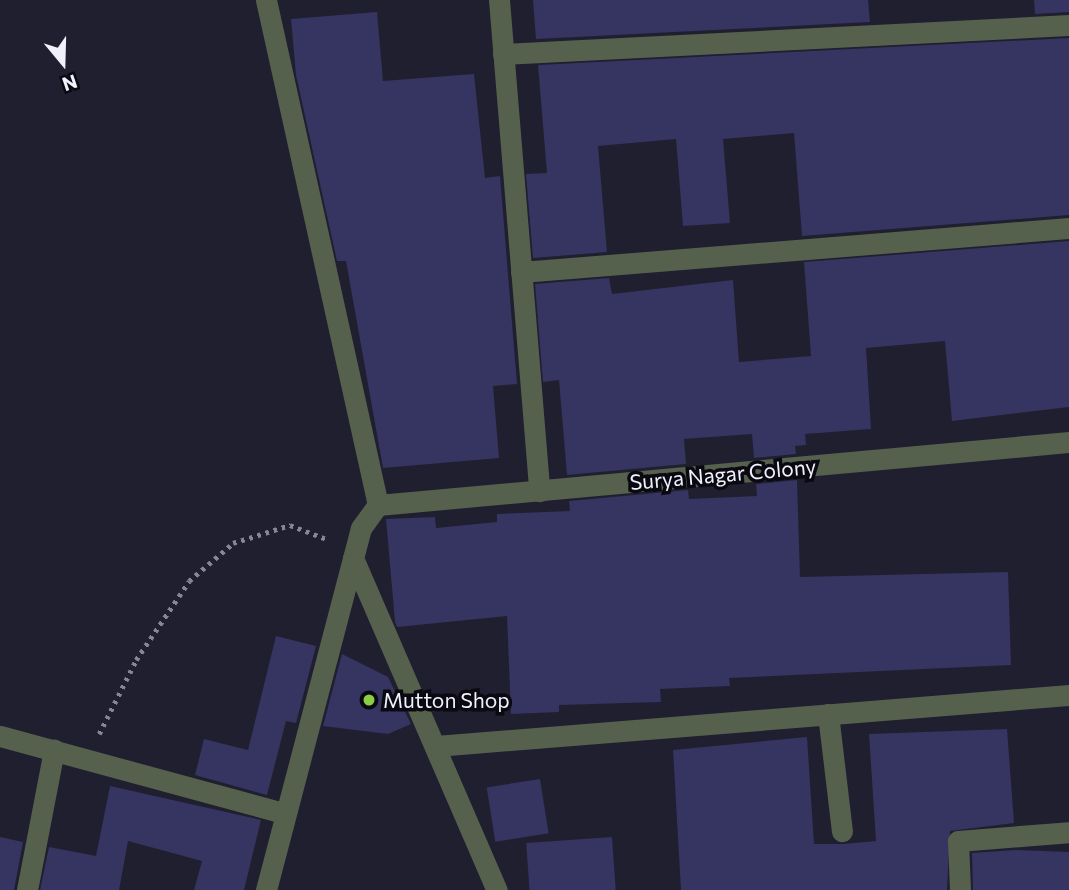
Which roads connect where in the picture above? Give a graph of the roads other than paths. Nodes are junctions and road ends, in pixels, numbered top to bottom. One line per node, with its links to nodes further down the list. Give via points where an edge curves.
1 (266, 0): 9 (street)
2 (499, 0): 4 (street)
3 (1069, 25): 4 (street)
4 (503, 54): 6 (street)
5 (1069, 228): 6 (street)
6 (521, 272): 8 (street)
7 (1069, 442): 8 (street, Surya Nagar Colony)
8 (539, 491): 9 (street, Surya Nagar Colony)
9 (378, 505): 10 (street, via 367,514)
10 (353, 558): 14 (street); 16 (street)
11 (1069, 695): 12 (street)
12 (828, 715): 14 (street); 17 (street)
13 (0, 736): 15 (street)
14 (436, 747): 19 (street)
15 (54, 750): 16 (street); 20 (street)
16 (284, 813): 21 (street)
17 (842, 831)
18 (1069, 832): 22 (street, via 958,841)
19 (492, 886)
20 (27, 890)
21 (266, 890)
22 (960, 890)

